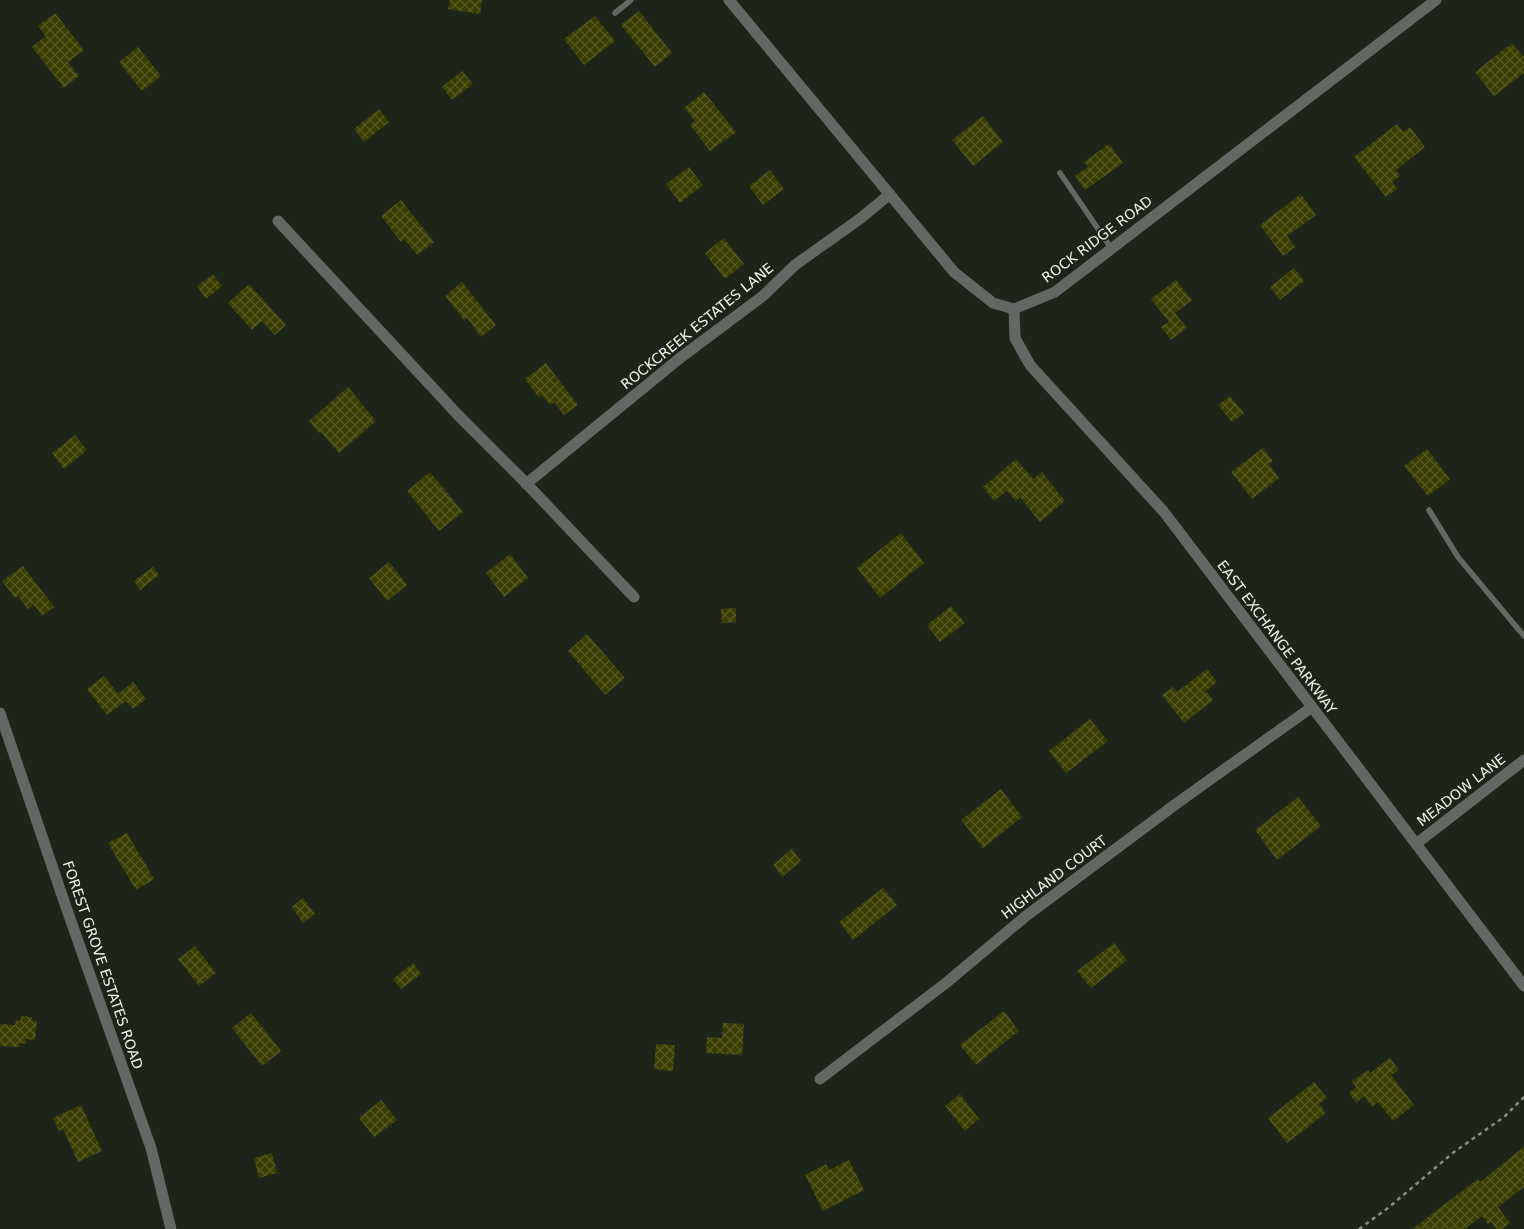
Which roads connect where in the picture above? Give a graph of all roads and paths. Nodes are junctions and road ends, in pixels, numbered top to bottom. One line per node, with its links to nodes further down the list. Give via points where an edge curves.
1 (631, 0): 4 (lane)
2 (729, 0): 6 (street)
3 (1436, 0): 8 (street, ROCK RIDGE ROAD)
4 (615, 13)
5 (1060, 173): 8 (lane)
6 (890, 194): 9 (street, via 954,272 993,304); 10 (street, ROCKCREEK ESTATES LANE, via 795,265 764,296 680,358)
7 (278, 221): 10 (street)
8 (1111, 248): 9 (street, ROCK RIDGE ROAD, via 1054,292)
9 (1014, 309): 14 (street, EAST EXCHANGE PARKWAY, via 1015,338 1030,366 1164,512)
10 (526, 484): 12 (street)
11 (1429, 510): 13 (lane, via 1458,557)
12 (634, 597)
13 (1524, 636)
14 (1312, 707): 17 (street, EAST EXCHANGE PARKWAY); 19 (street, HIGHLAND COURT, via 1026,916 946,983)
15 (0, 713): 21 (street, FOREST GROVE ESTATES ROAD, via 151,1148)
16 (1524, 760): 17 (street, MEADOW LANE)
17 (1416, 844): 18 (street, EAST EXCHANGE PARKWAY)
18 (1524, 986)
19 (820, 1079)
20 (1524, 1097): 22 (path, via 1504,1118 1454,1152)
21 (171, 1229)
22 (1359, 1229)

